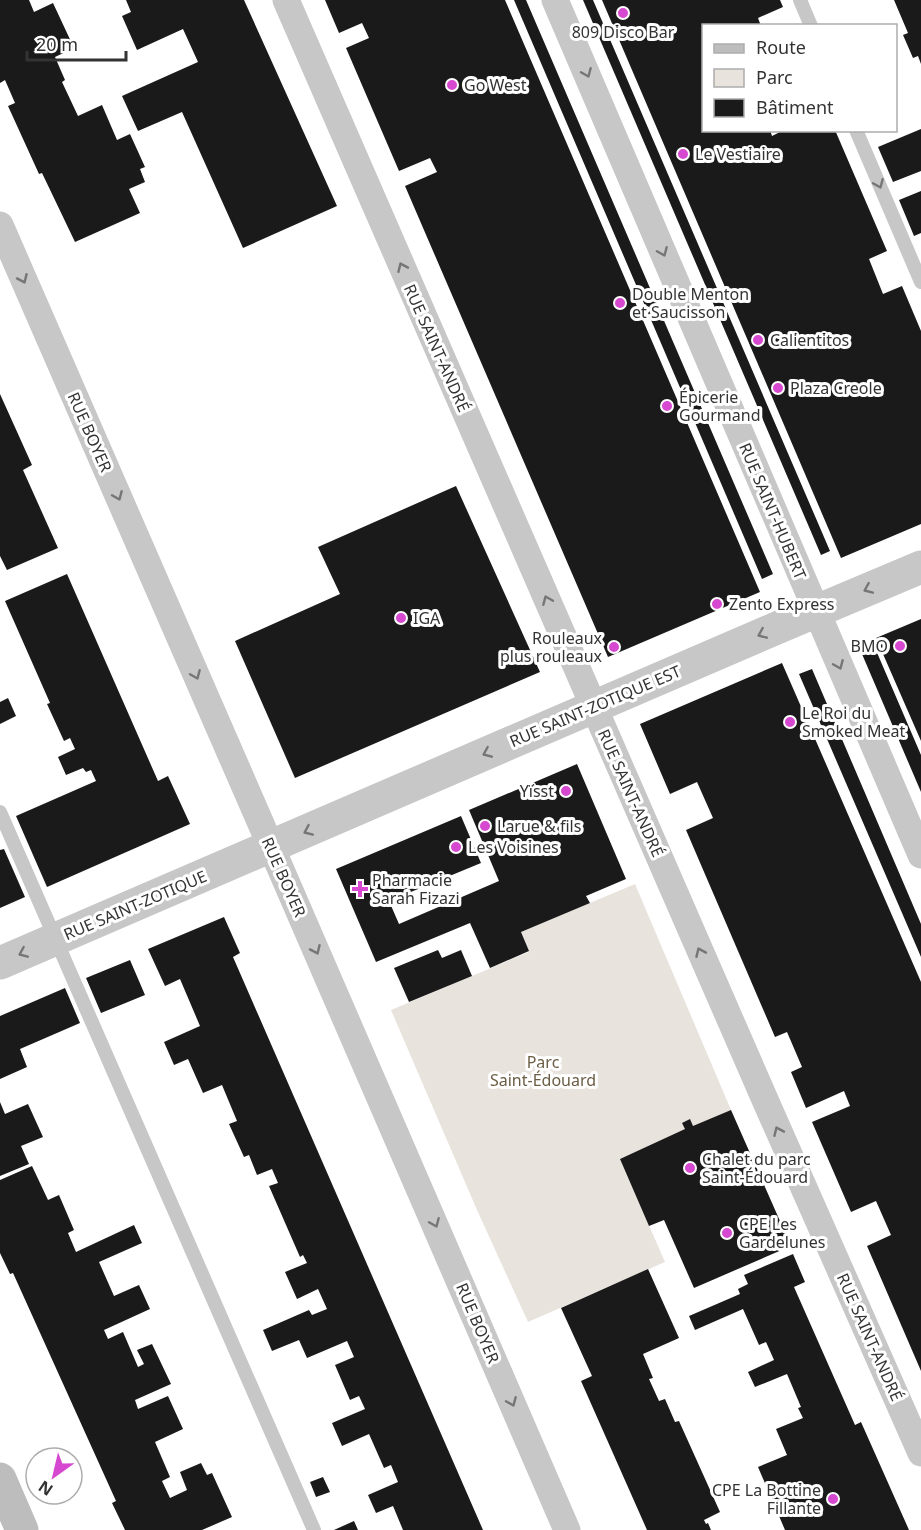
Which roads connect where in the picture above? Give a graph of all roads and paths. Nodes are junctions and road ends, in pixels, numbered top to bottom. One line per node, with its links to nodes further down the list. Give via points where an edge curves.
1 (286, 0): 10 (street, RUE SAINT-ANDRÉ, one-way to 1)
2 (555, 0): 9 (street, RUE SAINT-HUBERT, one-way to 9)
3 (800, 0): 4 (lane)
4 (810, 24)
5 (857, 132): 7 (lane, one-way to 7)
6 (0, 225): 12 (street, RUE BOYER, one-way to 12)
7 (921, 282)
8 (921, 567): 9 (street, RUE SAINT-ZOTIQUE EST, one-way to 9)
9 (816, 612): 10 (street, RUE SAINT-ZOTIQUE EST, one-way to 10); 13 (street, RUE SAINT-HUBERT, one-way to 13)
10 (593, 708): 12 (street, RUE SAINT-ZOTIQUE EST, one-way to 12); 16 (street, RUE SAINT-ANDRÉ, one-way to 10)
11 (0, 812): 14 (lane)
12 (270, 847): 14 (street, RUE SAINT-ZOTIQUE); 20 (street, RUE BOYER, one-way to 20)
13 (921, 855)
14 (55, 939): 15 (street, RUE SAINT-ZOTIQUE, one-way to 15); 19 (lane)
15 (0, 963)
16 (921, 1453)
17 (0, 1479): 18 (main road)
18 (22, 1530)
19 (314, 1530)
20 (567, 1530)

